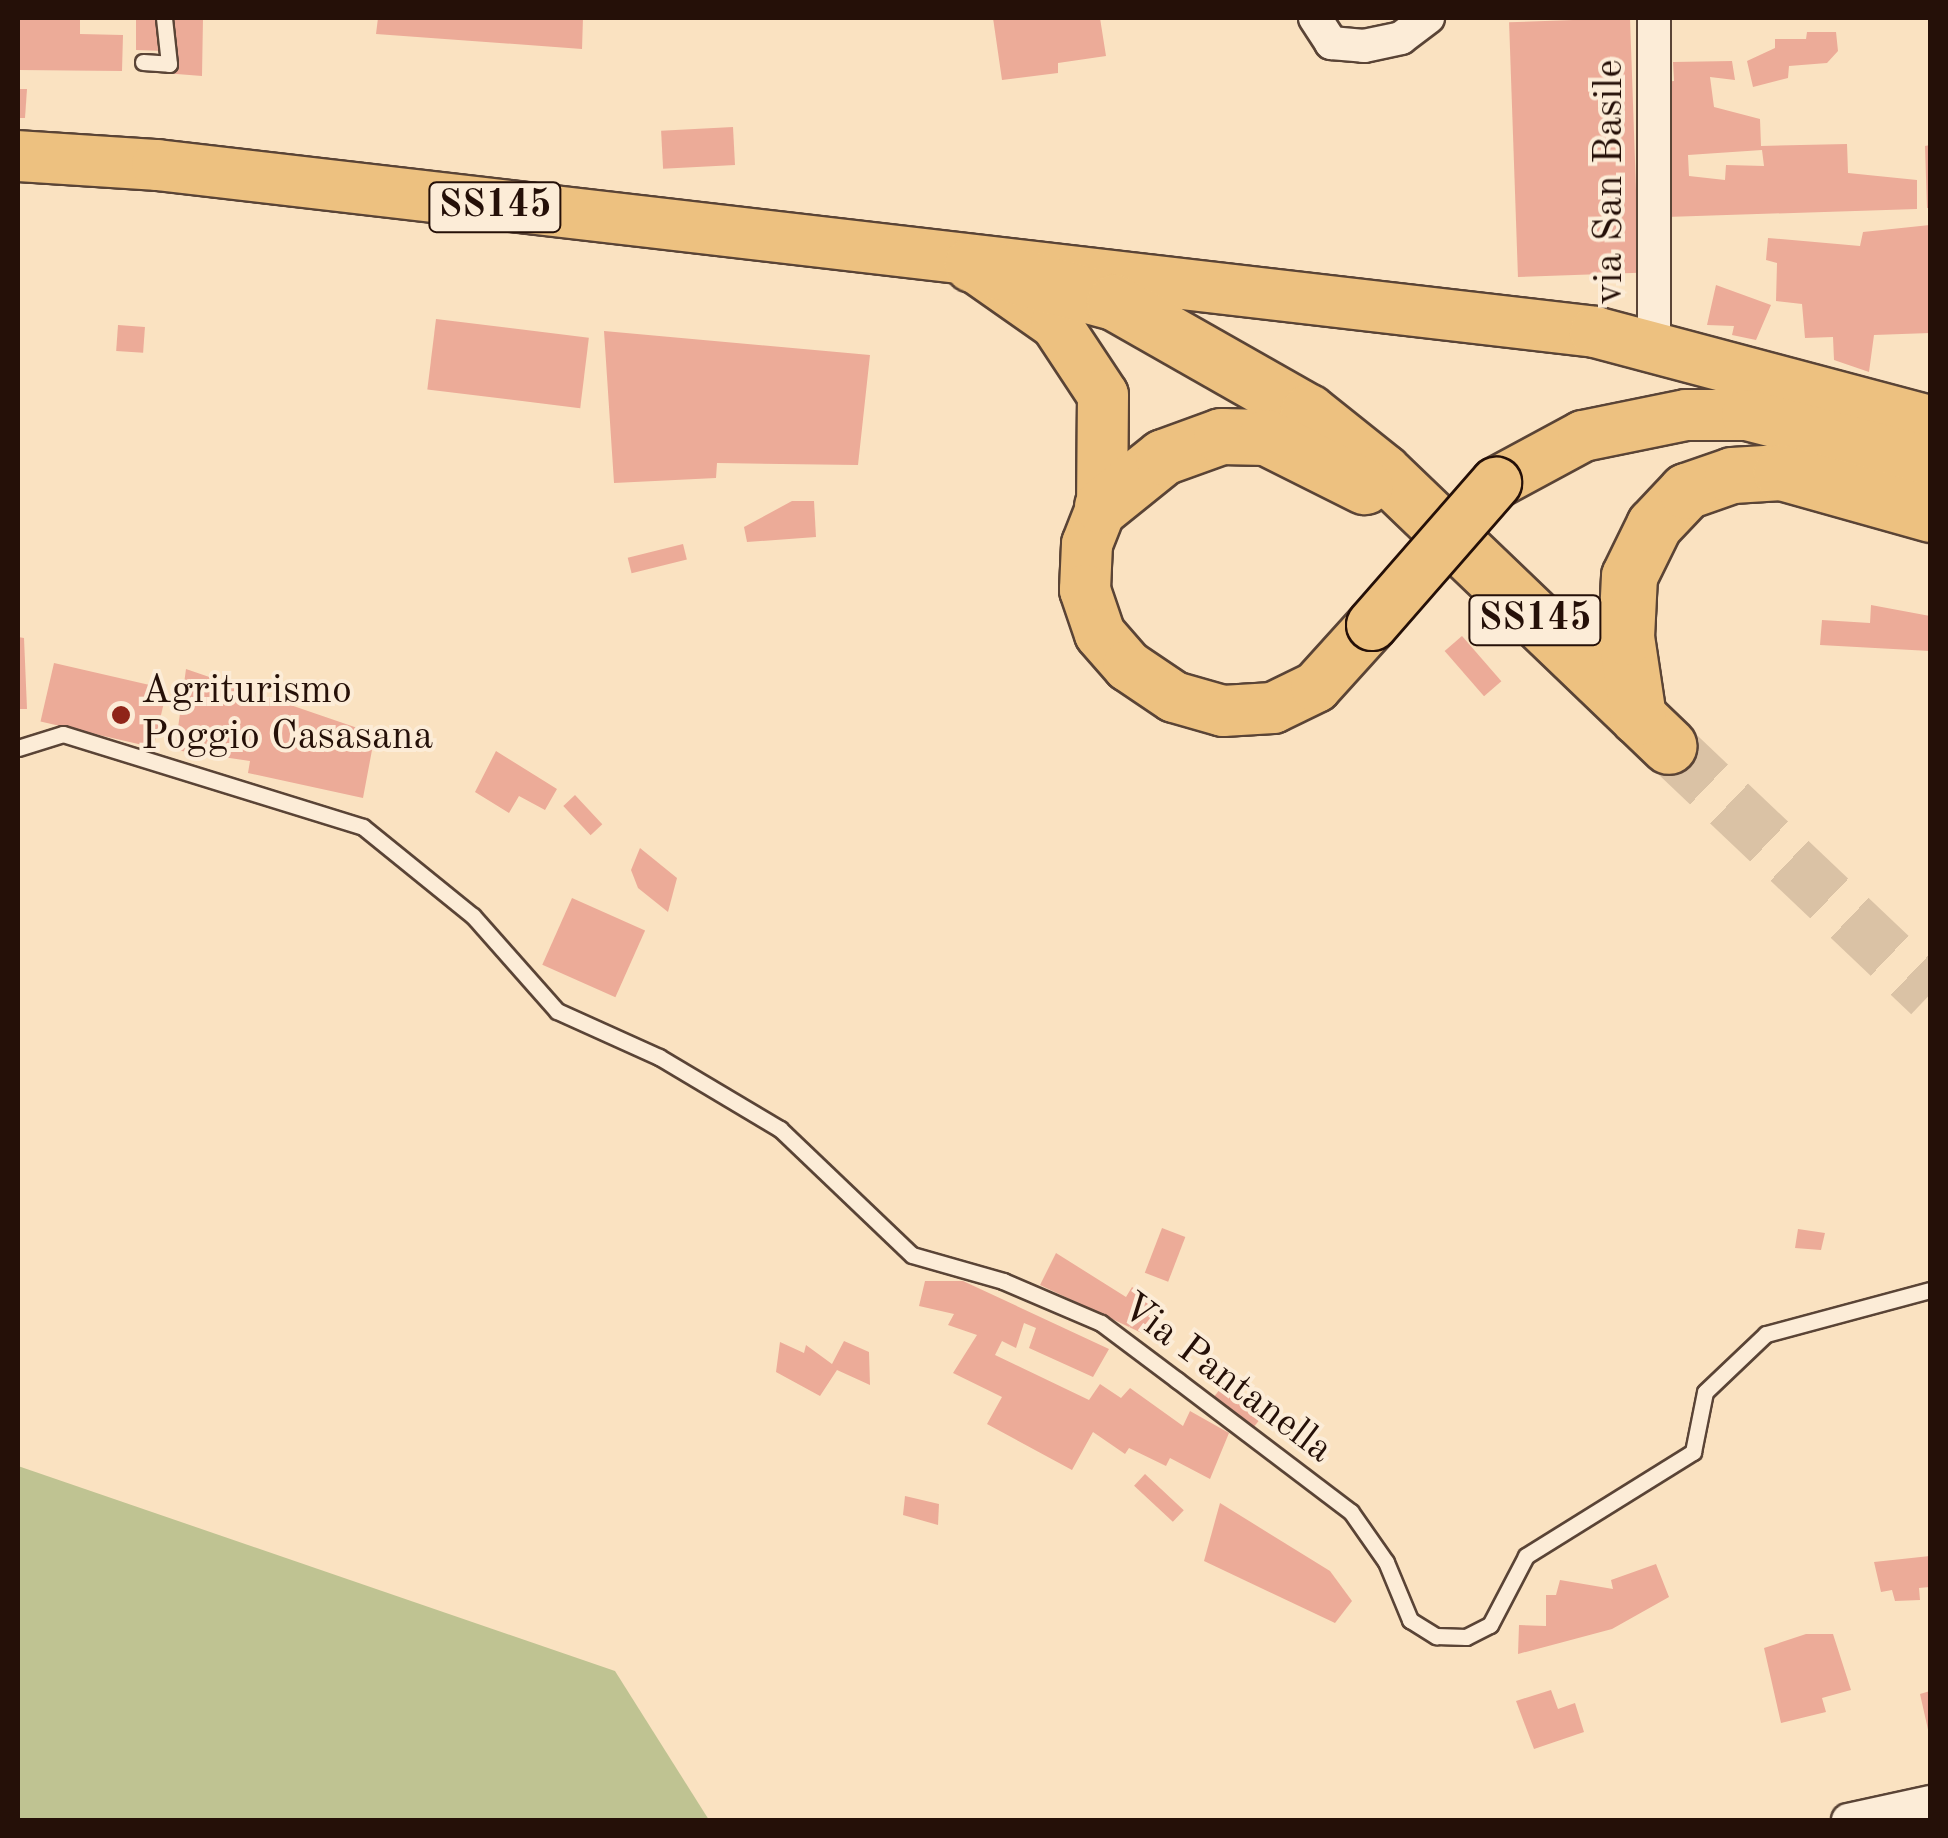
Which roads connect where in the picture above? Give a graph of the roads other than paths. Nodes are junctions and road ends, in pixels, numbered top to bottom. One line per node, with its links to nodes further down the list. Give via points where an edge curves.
1 (164, 18): 5 (lane, via 170,64)
2 (1315, 18): 3 (street, via 1331,43 1364,46 1401,38)
3 (1428, 18)
4 (1654, 18): 8 (street, via San Basile)
5 (143, 62)
6 (18, 156): 7 (main road, SS145, via 157,165)
7 (972, 264): 8 (main road, via 1358,302); 11 (main road, via 1056,324 1090,370 1103,395); 13 (highway, SS145, via 1099,297 1178,333 1308,412)
8 (1654, 345): 9 (main road)
9 (1930, 421)
10 (1930, 462): 11 (main road, bridge, via 1764,418 1686,415 1582,436 1496,484 1316,686 1273,708 1223,711 1174,697 1128,666 1100,634 1085,590 1087,544)
11 (1102, 506): 13 (highway, via 1163,456 1221,436 1266,436)
12 (1930, 514): 13 (highway, SS145, via 1781,472 1732,475 1686,492 1654,525 1629,576 1626,637 1654,732)
13 (1434, 520)
14 (18, 748): 15 (lane, Via Pantanella, via 64,734 363,827 473,916 557,1011 659,1057 780,1129 912,1255 1003,1281 1101,1323 1147,1357 1351,1512 1386,1562 1410,1620 1436,1636 1466,1637 1490,1626 1526,1556 1693,1452 1705,1392 1766,1334)
15 (1930, 1290)
16 (1930, 1802): 17 (street)
17 (1848, 1820)

